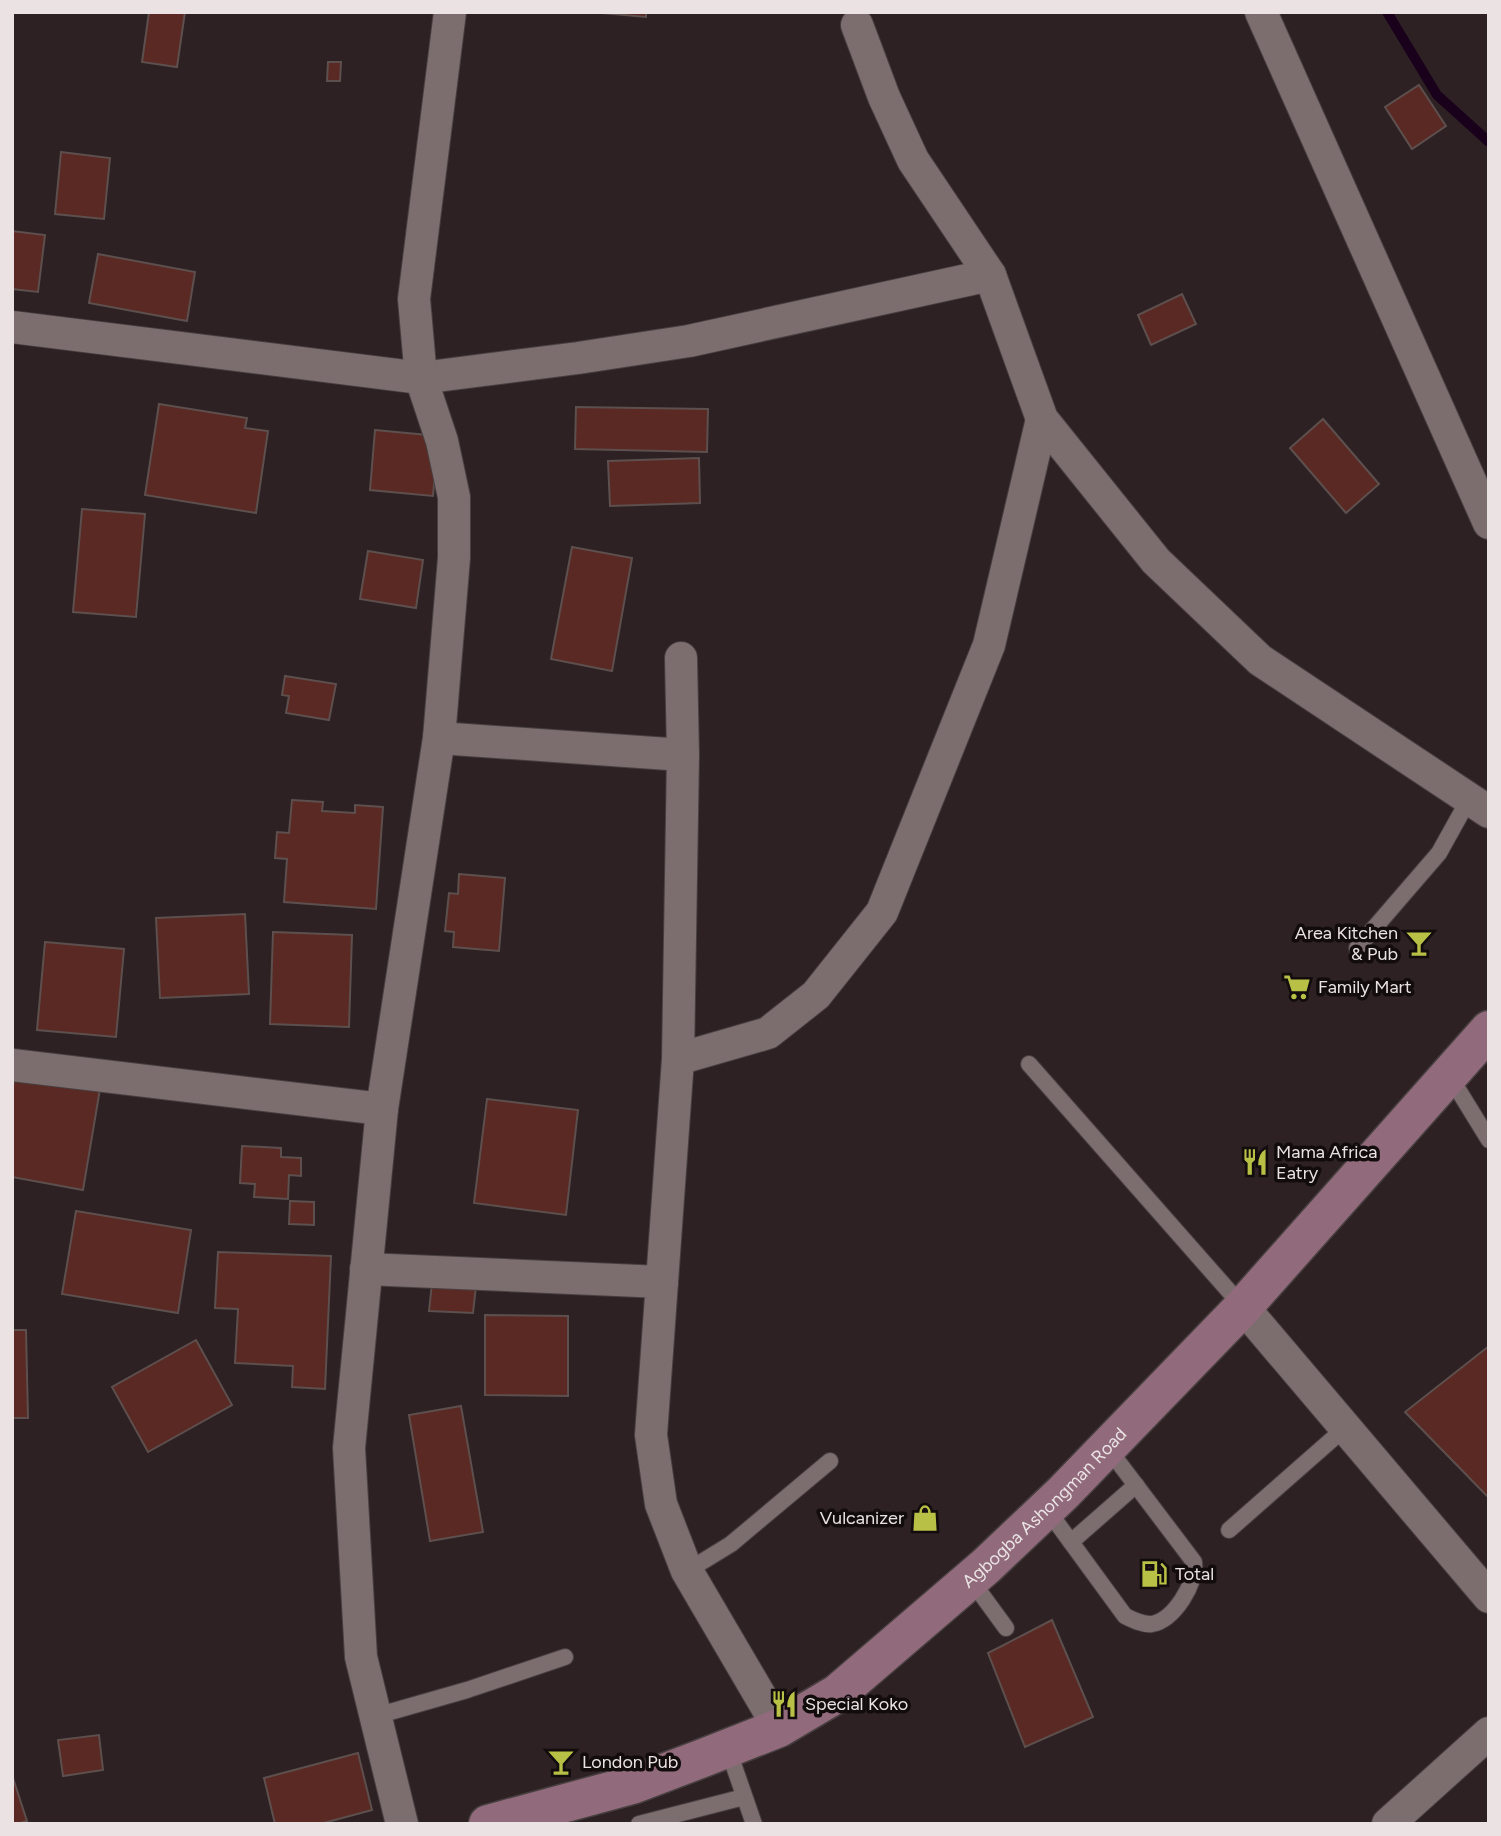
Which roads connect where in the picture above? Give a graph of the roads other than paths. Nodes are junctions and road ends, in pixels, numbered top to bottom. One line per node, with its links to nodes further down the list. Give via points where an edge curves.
1 (450, 12): 6 (street, via 414,299)
2 (1261, 12): 8 (street)
3 (858, 25): 4 (street, via 913,160)
4 (990, 275): 6 (street, via 689,341); 7 (street)
5 (12, 327): 6 (street)
6 (421, 378): 10 (street, via 454,497 454,558)
7 (1042, 419): 12 (street, via 1156,561 1260,660); 15 (street, via 989,645 882,912 816,995 768,1033)
8 (1489, 523)
9 (681, 658): 11 (street)
10 (439, 738): 11 (street); 19 (street)
11 (683, 755): 15 (street)
12 (1479, 805): 13 (lane)
13 (1357, 948)
14 (1489, 1030): 18 (street, Agbogba Ashongman Road)
15 (678, 1059): 22 (street)
16 (1030, 1064): 23 (lane)
17 (12, 1065): 19 (street)
18 (1449, 1075): 20 (lane); 23 (street, Agbogba Ashongman Road)
19 (382, 1109): 21 (street)
20 (1489, 1140)
21 (366, 1269): 22 (street); 37 (street, via 349,1448 361,1657)
22 (663, 1282): 32 (street, via 652,1435 662,1504)
23 (1243, 1307): 24 (street); 25 (street, Agbogba Ashongman Road)
24 (1345, 1428): 29 (lane); 31 (street)
25 (1107, 1446): 27 (lane); 28 (street, Agbogba Ashongman Road)
26 (830, 1461): 32 (lane, via 731,1544)
27 (1136, 1485): 30 (lane); 30 (lane, via 1194,1562 1191,1586 1164,1618 1152,1624 1125,1616)
28 (1046, 1508): 30 (lane); 33 (street, Agbogba Ashongman Road)
29 (1229, 1530)
30 (1071, 1542)
31 (1479, 1563): 34 (street)
32 (687, 1571): 38 (street)
33 (971, 1580): 35 (lane); 38 (street, Agbogba Ashongman Road, via 838,1693)
34 (1489, 1597)
35 (1006, 1628)
36 (565, 1657): 37 (lane)
37 (376, 1716): 42 (street)
38 (779, 1728): 40 (street, Agbogba Ashongman Road)
39 (1489, 1733): 46 (street)
40 (728, 1749): 41 (lane); 43 (street, Agbogba Ashongman Road, via 632,1785)
41 (744, 1797): 44 (lane); 45 (lane)
42 (402, 1824)
43 (488, 1824)
44 (639, 1824)
45 (754, 1824)
46 (1388, 1824)

